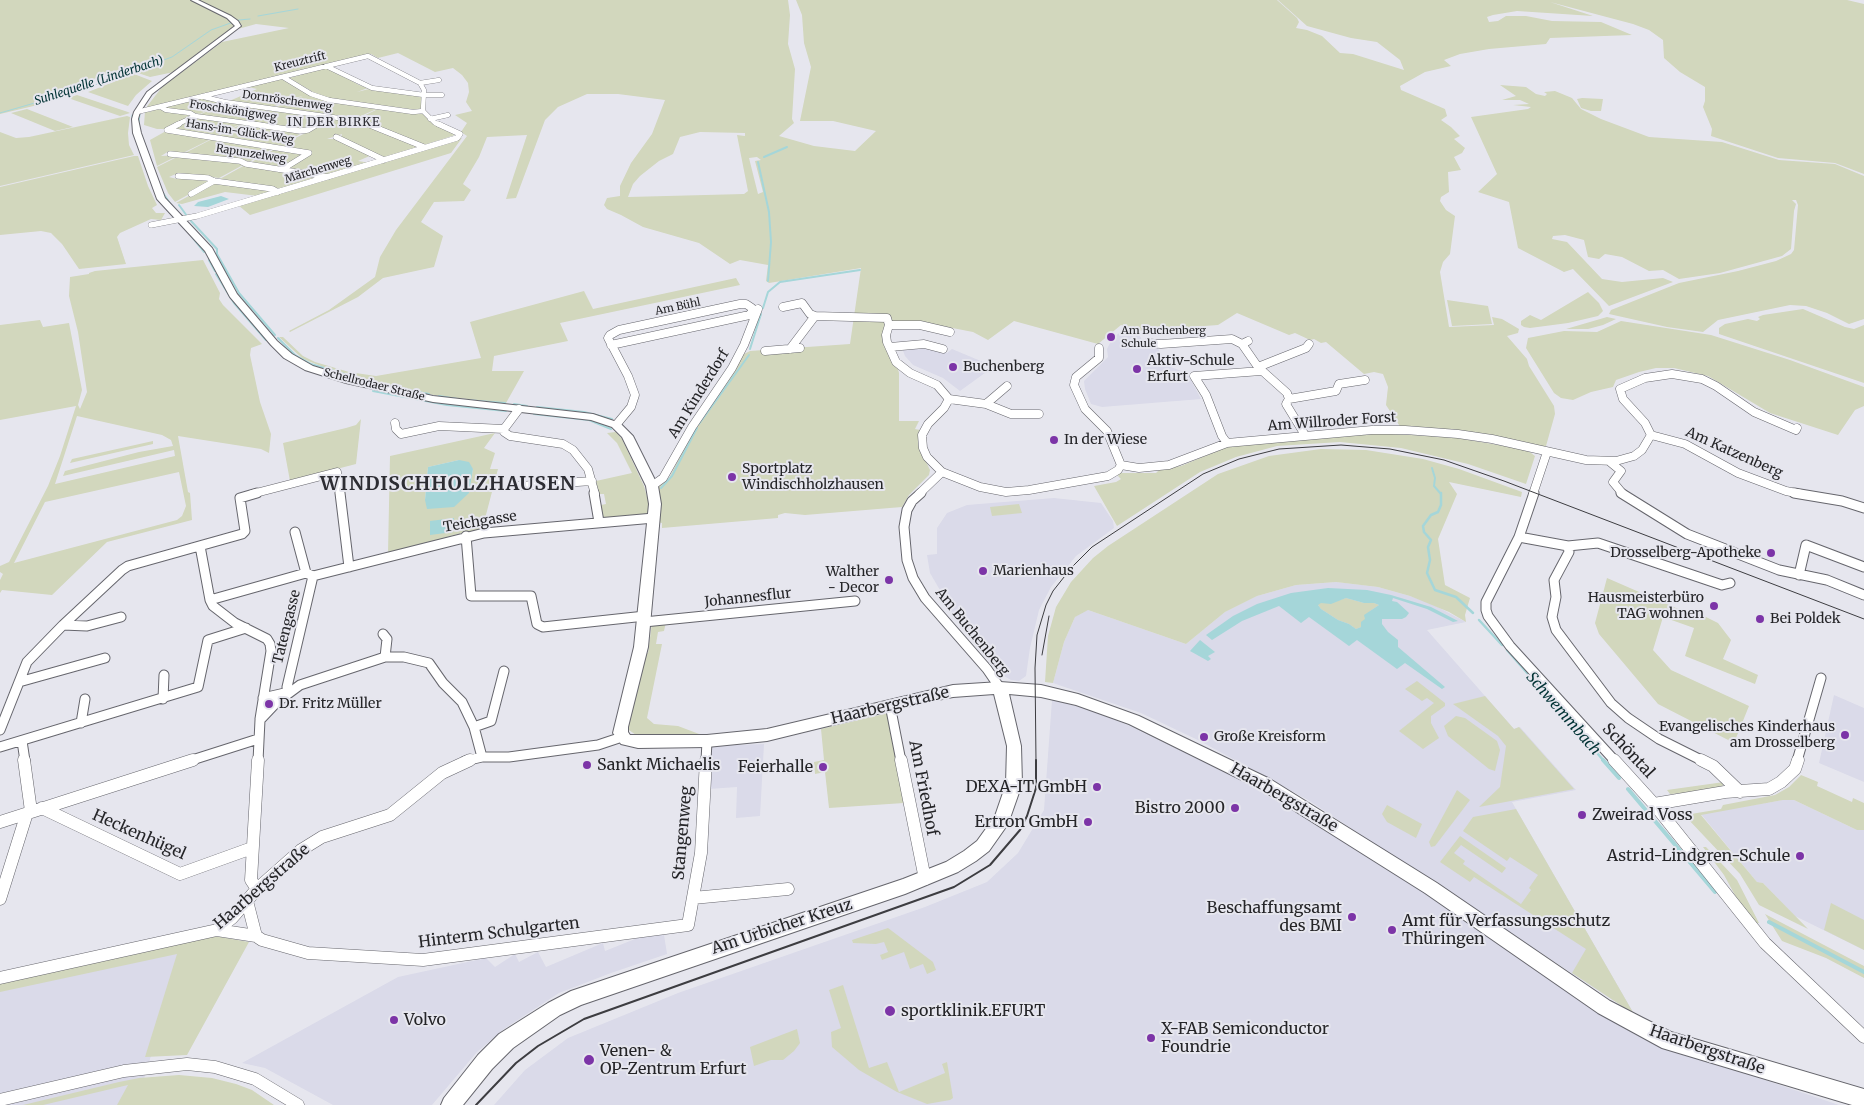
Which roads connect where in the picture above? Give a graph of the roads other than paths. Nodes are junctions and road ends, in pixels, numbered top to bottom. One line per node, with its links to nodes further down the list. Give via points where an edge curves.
1 (194, 0): 13 (street, via 235,21 238,26 150,93)
2 (326, 66): 3 (street, Kreuztrift); 5 (street, Kreuztrift, via 371,57); 8 (street, via 372,88)
3 (283, 77): 6 (street, Kreuztrift); 12 (street, via 324,98)
4 (439, 80): 5 (street)
5 (420, 83): 8 (street)
6 (242, 86): 7 (street, Kreuztrift); 10 (street, Kreuztrift)
7 (256, 89)
8 (424, 95): 9 (street); 12 (street)
9 (442, 95)
10 (202, 96): 11 (street, Kreuztrift); 16 (street, Dornröschenweg)
11 (161, 106): 13 (street, Kreuztrift); 15 (street, Froschkönigweg)
12 (423, 111): 17 (street)
13 (137, 112): 28 (street, Schellrodaer Straße, via 137,133 157,191 166,207)
14 (448, 115): 17 (street)
15 (195, 116): 16 (street, Froschkönigweg, via 305,131); 22 (street, Hans-im-Glück-Weg, via 167,130 309,153)
16 (331, 117): 19 (street, Dornröschenweg, via 371,125)
17 (430, 119): 19 (street, Märchenweg, via 460,134 457,138)
18 (336, 137): 21 (street)
19 (424, 148): 21 (street, Märchenweg)
20 (170, 154): 22 (street, Rapunzelweg)
21 (384, 160): 24 (street, Märchenweg)
22 (284, 169): 24 (street, Rapunzelweg)
23 (178, 176): 25 (street)
24 (328, 177): 26 (street, Märchenweg)
25 (214, 181): 26 (street); 27 (street)
26 (279, 192): 28 (street, Märchenweg)
27 (190, 194)
28 (181, 221): 29 (street, Märchenweg); 50 (street, Schellrodaer Straße, via 209,250 239,303 274,343 298,362 325,374 409,394)
29 (151, 225)
30 (783, 307): 32 (street, via 802,303)
31 (754, 313): 37 (street, Am Bühl); 37 (street, Am Bühl, via 746,304 740,304 619,330 608,338); 65 (street, Am Kinderdorf, via 744,345 732,368 692,427 663,478)
32 (815, 316): 33 (street); 41 (street)
33 (888, 321): 34 (street); 38 (street, via 886,335)
34 (950, 332)
35 (1147, 344): 44 (street, via 1162,348 1232,339 1245,342)
36 (1309, 344): 44 (street)
37 (611, 345): 53 (street, via 635,395 631,407)
38 (890, 347): 42 (street, via 924,344); 47 (street, via 901,368 937,385)
39 (800, 348): 41 (street)
40 (1099, 348): 61 (street, via 1099,358 1074,381 1084,409 1107,431)
41 (790, 349): 43 (street)
42 (943, 349)
43 (765, 351)
44 (1259, 369): 48 (street); 58 (street, via 1194,376)
45 (1365, 380): 48 (street, via 1339,384 1336,391)
46 (1007, 386): 49 (street)
47 (949, 399): 49 (street); 62 (street, via 922,436 927,456)
48 (1289, 399): 56 (street, via 1286,404)
49 (986, 404): 51 (street, via 1011,414)
50 (519, 409): 53 (street, Schellrodaer Straße, via 593,417); 55 (street)
51 (1039, 414)
52 (395, 423): 55 (street, via 401,434 440,426)
53 (616, 425): 65 (street, via 627,436)
54 (1797, 428): 57 (street, via 1754,412 1702,379 1672,374 1645,378 1620,389 1623,399 1646,423)
55 (504, 429): 63 (street, via 510,436 545,440 568,447 582,459)
56 (1305, 435): 58 (street, Am Willroder Forst); 59 (street, Am Willroder Forst, via 1372,430 1428,431 1492,439)
57 (1652, 435): 60 (street, Am Willroder Forst, via 1634,456); 66 (street, Am Katzenberg, via 1684,444 1738,473 1793,493)
58 (1227, 443): 61 (street, Am Willroder Forst, via 1169,465 1139,468)
59 (1548, 452): 60 (street, Am Willroder Forst); 71 (street, Schöntal)
60 (1610, 462): 77 (street, via 1621,472 1613,482 1619,491 1687,534 1748,560)
61 (1121, 465): 62 (street, via 1108,476 1006,492 980,488)
62 (942, 472): 93 (street, Am Buchenberg, via 907,510 904,527 907,560 925,598 987,668)
63 (592, 481): 64 (street); 68 (street)
64 (519, 486)
65 (652, 486): 67 (street)
66 (1864, 508)
67 (654, 518): 68 (street, Teichgasse); 83 (street)
68 (599, 522): 70 (street, Teichgasse)
69 (295, 532): 76 (street, Tatengasse)
70 (466, 536): 74 (street, Teichgasse); 83 (street, Johannesflur, via 471,596 530,596 537,624 543,627)
71 (1519, 538): 73 (street); 110 (street, Schöntal, via 1488,595 1488,616 1510,646)
72 (200, 546): 74 (street, via 245,531 241,497 337,472); 80 (street); 84 (street, via 122,570)
73 (1568, 546): 78 (street, via 1598,543 1722,585); 109 (street, via 1569,552 1554,580 1556,597 1552,617 1556,630 1611,703 1628,718 1659,739 1713,766)
74 (349, 567): 76 (street, Teichgasse)
75 (1864, 567): 77 (street, via 1806,546)
76 (310, 575): 80 (street, Tatengasse); 94 (street, Tatengasse, via 287,687)
77 (1799, 575): 79 (street, via 1826,580)
78 (1730, 583)
79 (1864, 595)
80 (210, 600): 85 (street, via 230,620)
81 (855, 601): 83 (street, Johannesflur)
82 (121, 616): 84 (street, via 87,626)
83 (644, 619): 103 (street, via 641,647 621,727)
84 (63, 625): 92 (street, via 28,662)
85 (246, 628): 95 (street, via 270,644); 97 (street, via 208,640 198,687)
86 (383, 634): 87 (street, via 387,639)
87 (385, 657): 94 (street, via 310,681); 101 (street, via 429,663 462,702)
88 (105, 658): 92 (street)
89 (504, 671): 101 (street, via 492,721)
90 (164, 675): 97 (street)
91 (1821, 678): 109 (street, via 1795,769 1769,789)
92 (19, 682): 102 (street)
93 (1000, 688): 98 (street, Haarbergstraße, via 953,691); 114 (street, Am Urbicher Kreuz, via 1014,746 1015,766 1009,802 1002,819 983,846 952,867); 125 (street, Haarbergstraße, via 1048,692 1104,708 1265,784 1416,878 1604,1007 1669,1041)
94 (289, 692): 95 (street); 99 (street)
95 (263, 698): 99 (street)
96 (85, 699): 100 (street)
97 (163, 699): 100 (street)
98 (890, 705): 106 (street, Haarbergstraße, via 767,735); 114 (street, Am Friedhof)
99 (260, 720): 104 (street)
100 (82, 723): 105 (street)
101 (474, 726): 108 (street)
102 (0, 730)
103 (622, 737): 106 (street, Haarbergstraße, via 638,742); 108 (street, Haarbergstraße, via 598,746 509,757)
104 (258, 739): 111 (street, Heckenhügel); 113 (street)
105 (22, 741): 107 (street); 111 (street)
106 (707, 741): 117 (street, Stangenweg, via 701,853)
107 (0, 747)
108 (482, 757): 115 (street, Haarbergstraße, via 450,769 390,815 322,837 286,861)
109 (1740, 792): 110 (street)
110 (1654, 804): 124 (street, Schöntal, via 1765,943)
111 (34, 811): 112 (street); 113 (street, Heckenhügel, via 180,874); 118 (street)
112 (0, 822)
113 (252, 848): 115 (street, via 251,880)
114 (925, 879): 128 (street, Am Urbicher Kreuz, via 577,997 546,1013 506,1041)
115 (257, 889): 119 (street, Haarbergstraße)
116 (788, 889): 117 (street, Stangenweg)
117 (693, 898): 120 (street, Stangenweg)
118 (0, 899)
119 (247, 901): 121 (street, Haarbergstraße); 122 (street)
120 (688, 925): 122 (street, Hinterm Schulgarten, via 423,960 308,953)
121 (217, 930): 122 (street, Hinterm Schulgarten); 123 (street, Haarbergstraße)
122 (256, 936)
123 (0, 978)
124 (1864, 1037)
125 (1864, 1099)
126 (0, 1100): 127 (street, via 124,1071 187,1064 215,1067 249,1077)
127 (298, 1105)
128 (451, 1105)

